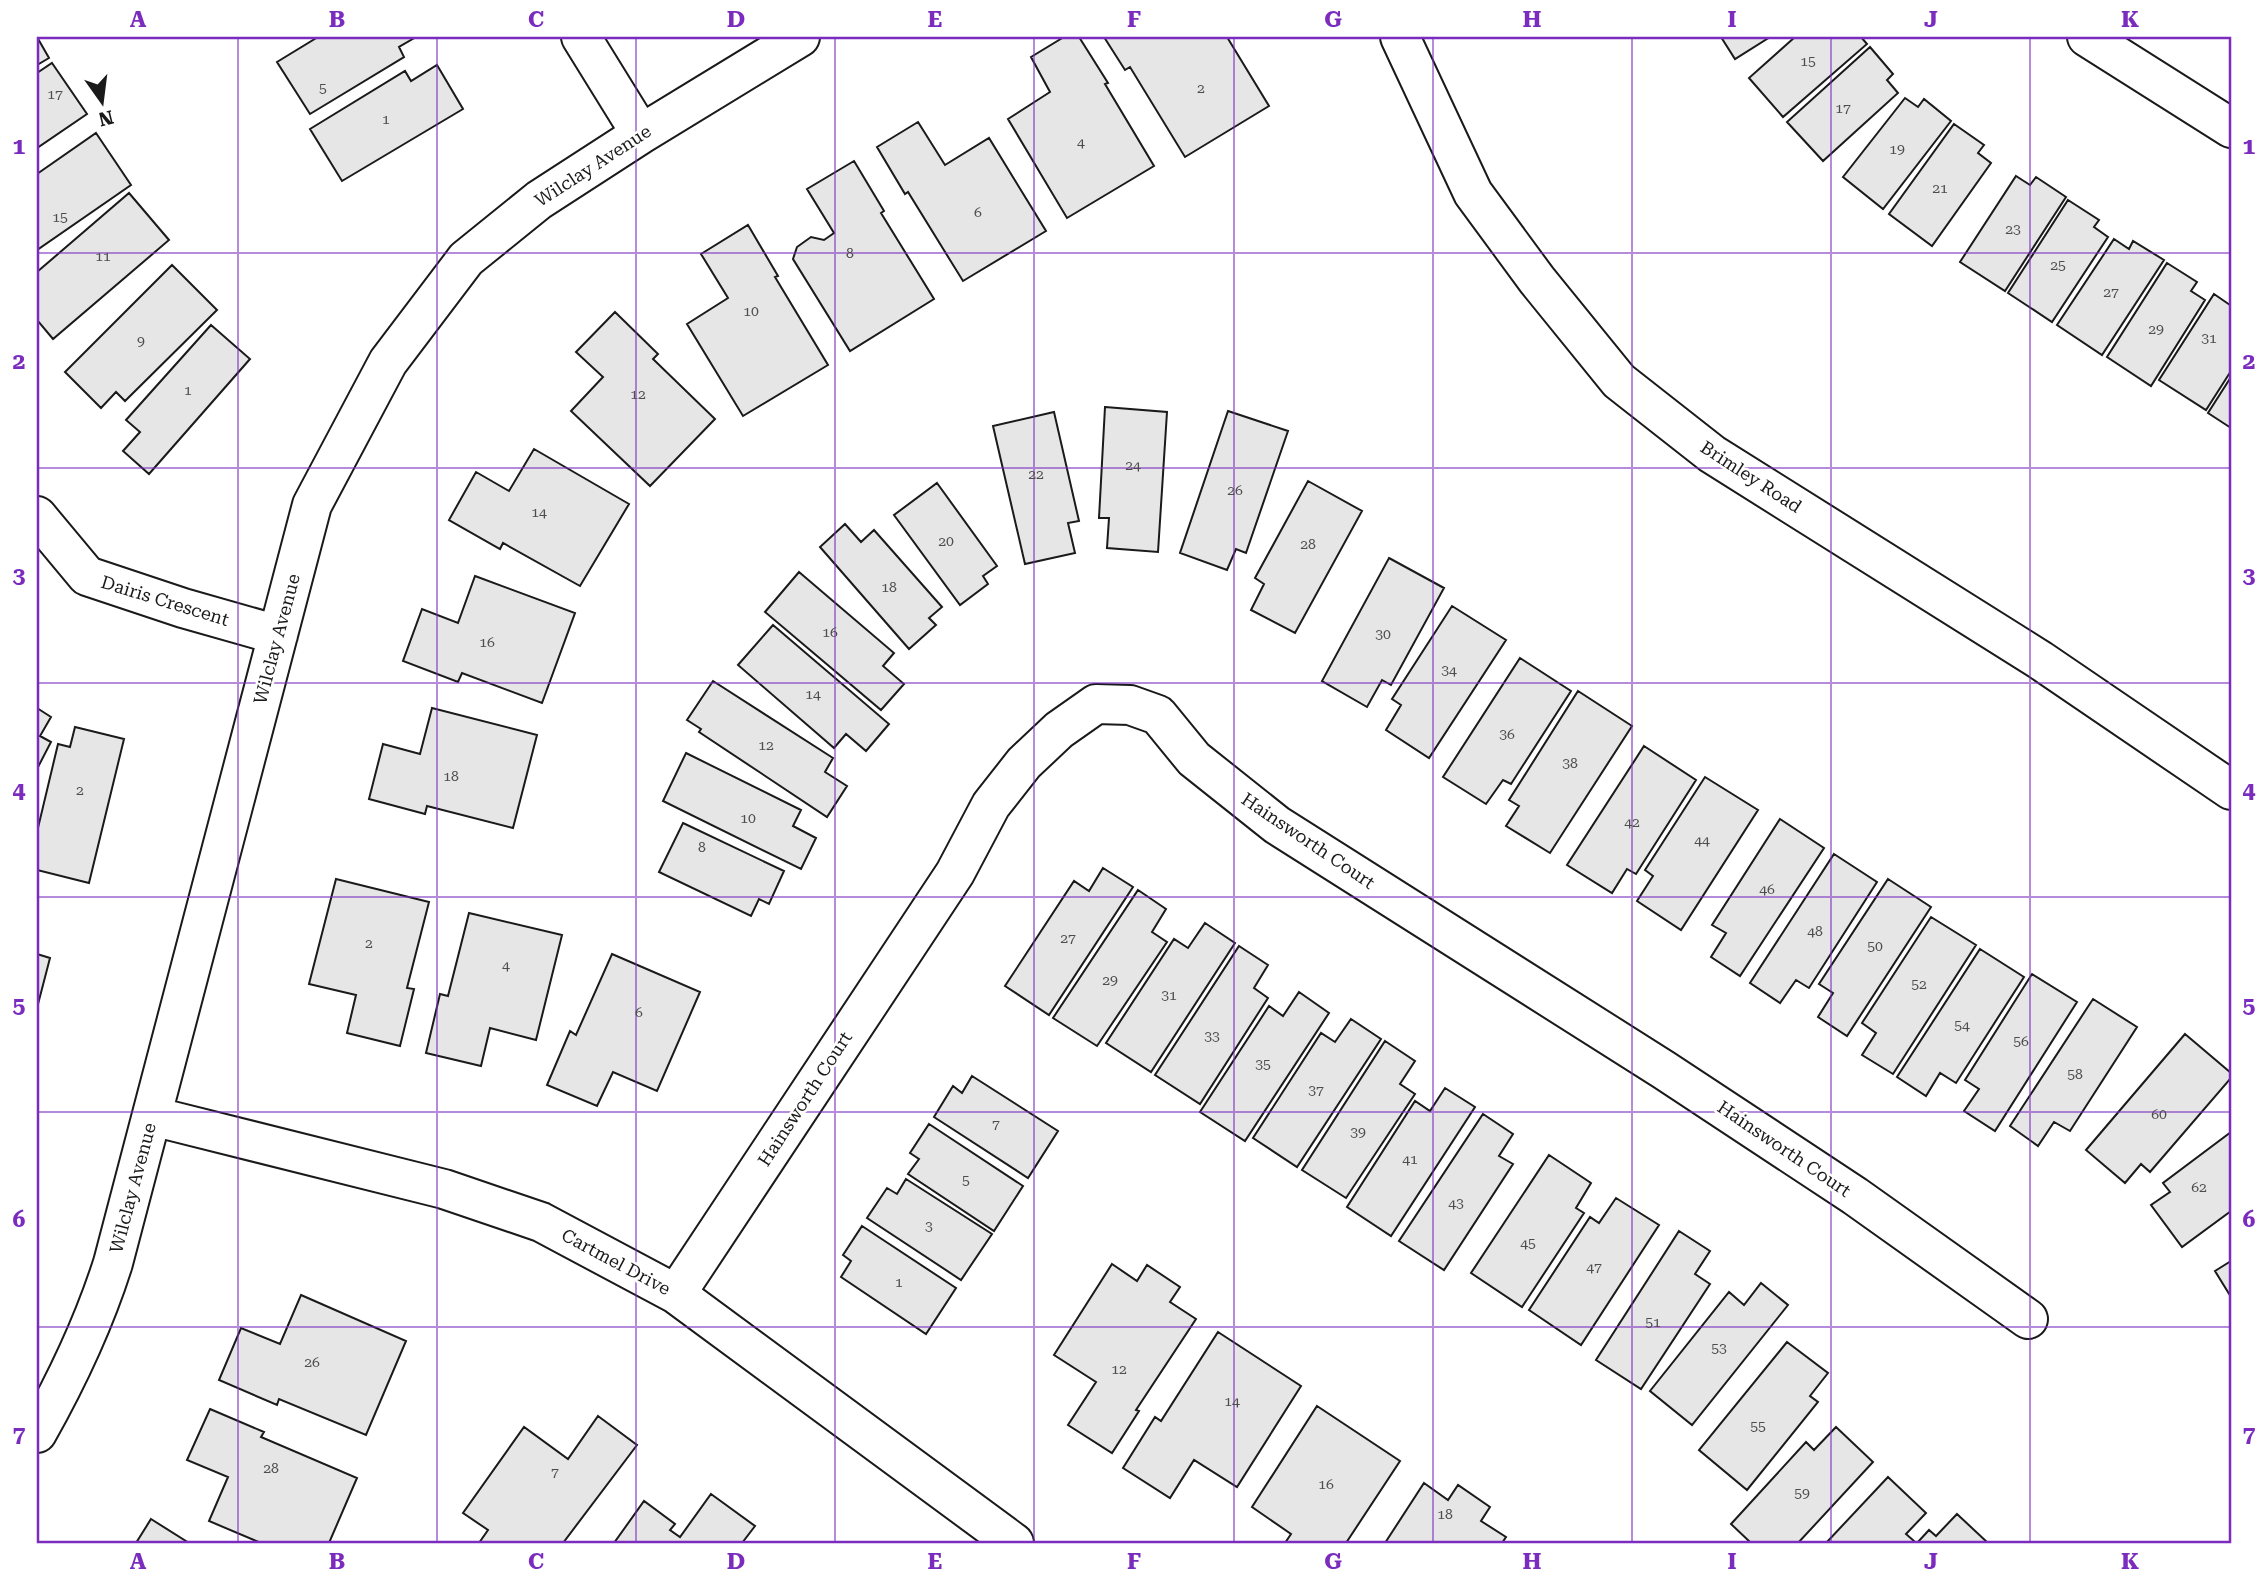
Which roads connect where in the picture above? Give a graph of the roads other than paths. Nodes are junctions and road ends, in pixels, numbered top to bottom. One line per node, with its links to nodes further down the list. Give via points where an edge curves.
1 (581, 37): 6 (street)
2 (800, 37): 6 (street, Wilclay Avenue)
3 (1400, 37): 9 (street, Brimley Road, via 1473,192 1536,281 1619,381 1712,454 2040,660)
4 (2087, 37): 5 (street)
5 (2231, 128)
6 (641, 134): 8 (street, Wilclay Avenue, via 538,200 466,259 387,362 312,505)
7 (37, 516): 8 (street, Dairis Crescent, via 87,576)
8 (278, 635): 10 (street, Wilclay Avenue)
9 (2231, 790)
10 (152, 1116): 11 (street, Cartmel Drive, via 444,1189 541,1222); 13 (street, Wilclay Avenue, via 99,1308)
11 (676, 1294): 12 (street, Hainsworth Court, via 955,873 991,805 1024,763 1096,704 1130,705 1158,715 1194,759 1277,825 1664,1070 1855,1196); 14 (street, Cartmel Drive)
12 (2028, 1319)
13 (37, 1433)
14 (1014, 1543)

